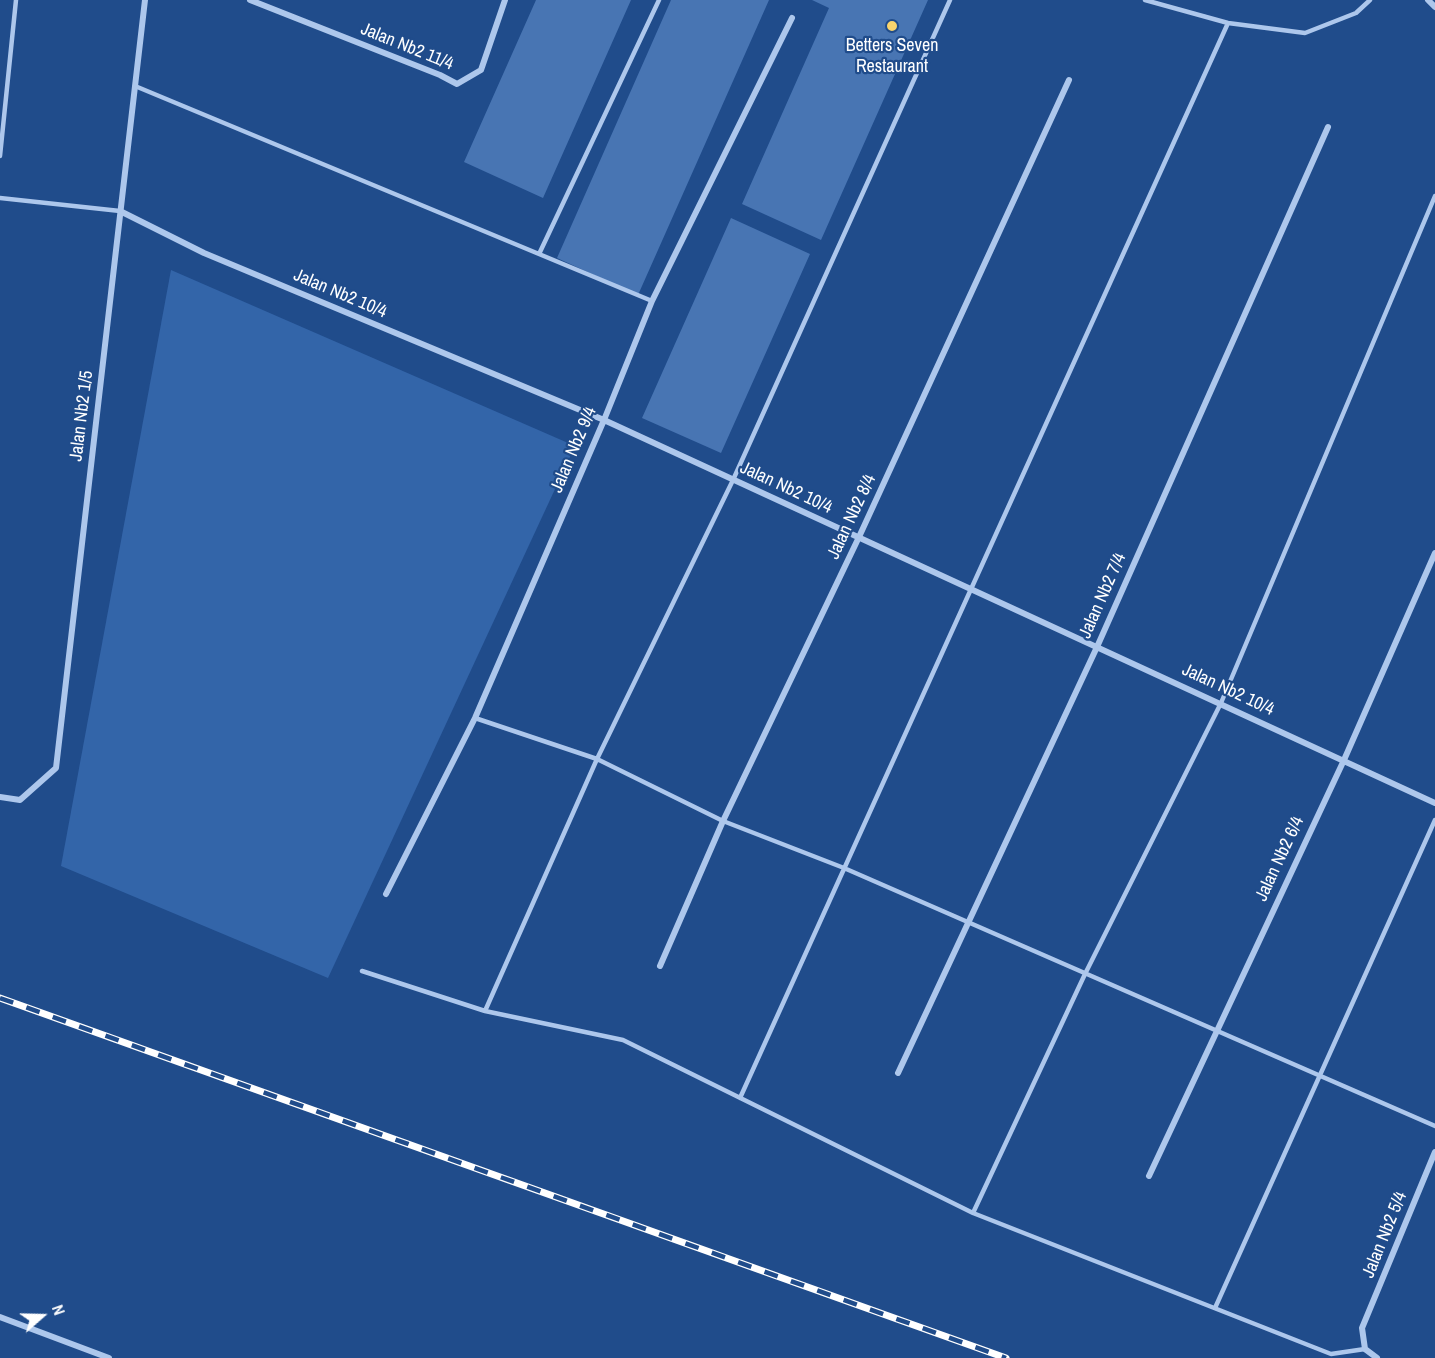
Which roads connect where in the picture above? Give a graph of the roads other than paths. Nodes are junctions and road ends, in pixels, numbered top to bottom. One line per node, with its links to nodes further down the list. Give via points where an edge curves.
1 (16, 0): 16 (lane)
2 (145, 0): 14 (street, Jalan Nb2 1/5)
3 (250, 0): 4 (street, Jalan Nb2 11/4, via 458,84 481,69)
4 (505, 0)
5 (659, 0): 20 (lane)
6 (950, 0): 23 (lane)
7 (1144, 0): 12 (lane)
8 (1370, 0): 12 (lane, via 1356,13 1305,33)
9 (1428, 0): 10 (street)
10 (1435, 7)
11 (792, 18): 21 (street, Jalan Nb2 9/4)
12 (1228, 23): 26 (lane)
13 (1069, 80): 24 (street, Jalan Nb2 8/4)
14 (135, 86): 19 (street, Jalan Nb2 1/5); 20 (lane)
15 (1328, 127): 27 (street, Jalan Nb2 7/4)
16 (0, 156)
17 (1435, 196): 28 (lane)
18 (0, 198): 19 (lane)
19 (120, 211): 22 (street, Jalan Nb2 10/4, via 204,253); 32 (street, Jalan Nb2 1/5, via 56,768 21,800)
20 (540, 252): 21 (lane)
21 (652, 301): 22 (street, Jalan Nb2 9/4)
22 (604, 420): 23 (street, Jalan Nb2 10/4); 29 (street, Jalan Nb2 9/4)
23 (733, 480): 24 (street, Jalan Nb2 10/4); 30 (lane)
24 (859, 537): 26 (street, Jalan Nb2 10/4); 35 (street, Jalan Nb2 8/4)
25 (1435, 553): 31 (street, Jalan Nb2 6/4)
26 (972, 590): 27 (street, Jalan Nb2 10/4); 36 (lane)
27 (1097, 646): 28 (street, Jalan Nb2 10/4); 38 (street, Jalan Nb2 7/4)
28 (1221, 703): 31 (street, Jalan Nb2 10/4); 41 (lane)
29 (475, 718): 30 (lane); 37 (street, Jalan Nb2 9/4)
30 (597, 759): 35 (lane); 42 (lane)
31 (1344, 760): 33 (street, Jalan Nb2 10/4); 43 (street, Jalan Nb2 6/4)
32 (0, 797)
33 (1435, 803)
34 (1435, 820): 45 (lane)
35 (723, 821): 36 (lane); 39 (street, Jalan Nb2 8/4)
36 (844, 868): 38 (lane); 46 (lane)
37 (386, 894)
38 (968, 922): 41 (lane); 44 (street, Jalan Nb2 7/4)
39 (660, 966)
40 (362, 971): 42 (lane)
41 (1085, 974): 43 (lane); 50 (lane)
42 (485, 1011): 46 (lane, via 623,1040)
43 (1215, 1032): 45 (lane); 49 (street, Jalan Nb2 6/4)
44 (898, 1073)
45 (1320, 1074): 47 (lane); 51 (lane)
46 (740, 1098): 50 (lane)
47 (1435, 1126)
48 (1435, 1152): 53 (street, Jalan Nb2 5/4, via 1362,1329)
49 (1149, 1176)
50 (973, 1213): 51 (lane)
51 (1215, 1308): 53 (lane, via 1331,1354)
52 (0, 1317): 54 (street)
53 (1365, 1349): 55 (street)
54 (109, 1358)
55 (1377, 1358)

